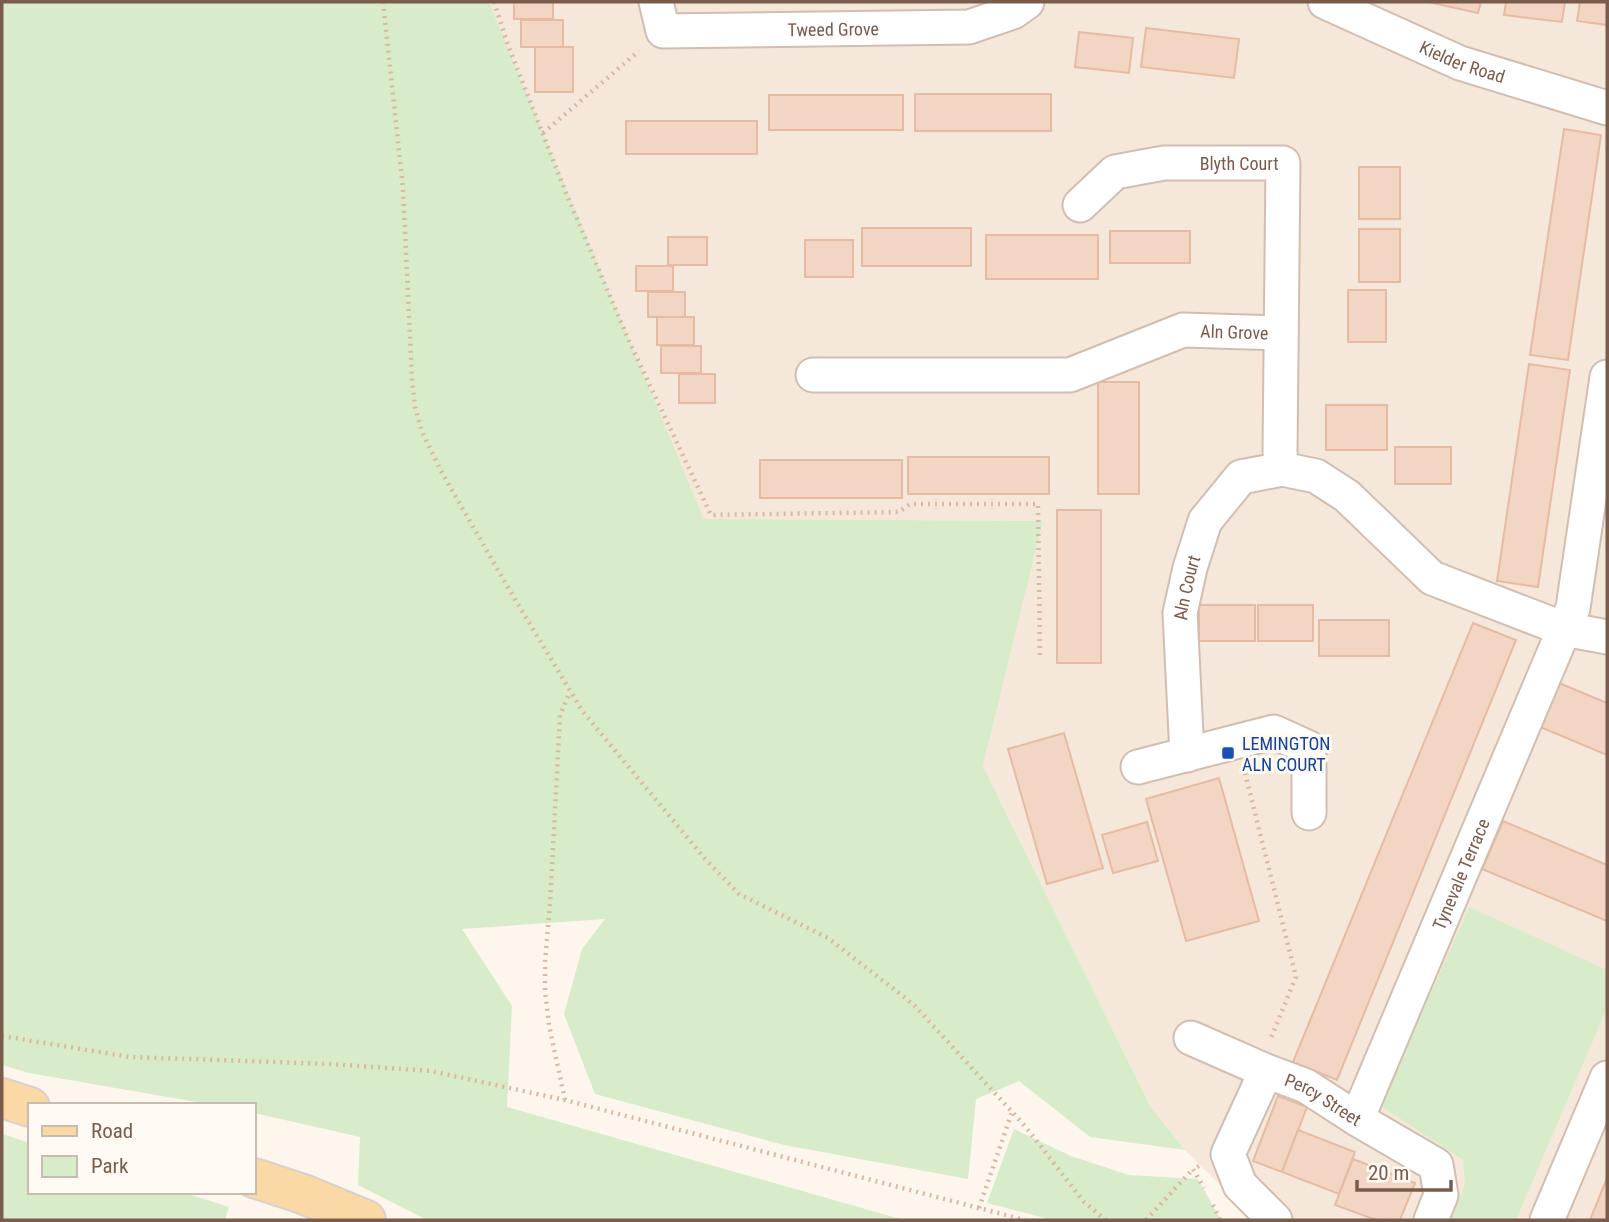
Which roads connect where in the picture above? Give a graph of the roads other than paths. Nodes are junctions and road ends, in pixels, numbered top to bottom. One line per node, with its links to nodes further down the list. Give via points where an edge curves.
1 (1027, 2): 3 (street, Tweed Grove, via 1013,12 969,27)
2 (1325, 2): 4 (street, Kielder Road, via 1460,63)
3 (660, 16)
4 (1607, 108)
5 (1080, 205): 6 (street, Blyth Court, via 1115,172 1164,163 1283,163)
6 (1281, 333): 7 (street, Aln Grove, via 1183,330 1070,375); 9 (street, Aln Grove)
7 (813, 375)
8 (1607, 377): 10 (street, Tynevale Terrace, via 1573,608)
9 (1282, 469): 10 (street, via 1316,476 1347,496 1432,578); 12 (street, Aln Court, via 1241,477 1205,521 1180,613)
10 (1564, 629): 11 (street); 20 (street, Tynevale Terrace)
11 (1607, 638)
12 (1187, 755): 13 (street); 14 (street, via 1273,732 1309,748)
13 (1138, 767)
14 (1309, 813)
15 (1191, 1038): 16 (street)
16 (1262, 1070): 20 (street, Percy Street, via 1306,1086); 24 (street, Percy Street, via 1228,1154 1240,1185)
17 (1607, 1078): 26 (street)
18 (2, 1098): 19 (main road)
19 (28, 1106)
20 (1357, 1119): 25 (street, Percy Street, via 1436,1165 1441,1195)
21 (256, 1179): 22 (main road)
22 (302, 1207): 23 (main road)
23 (366, 1220)
24 (1275, 1220)
25 (1431, 1220)
26 (1547, 1220)

